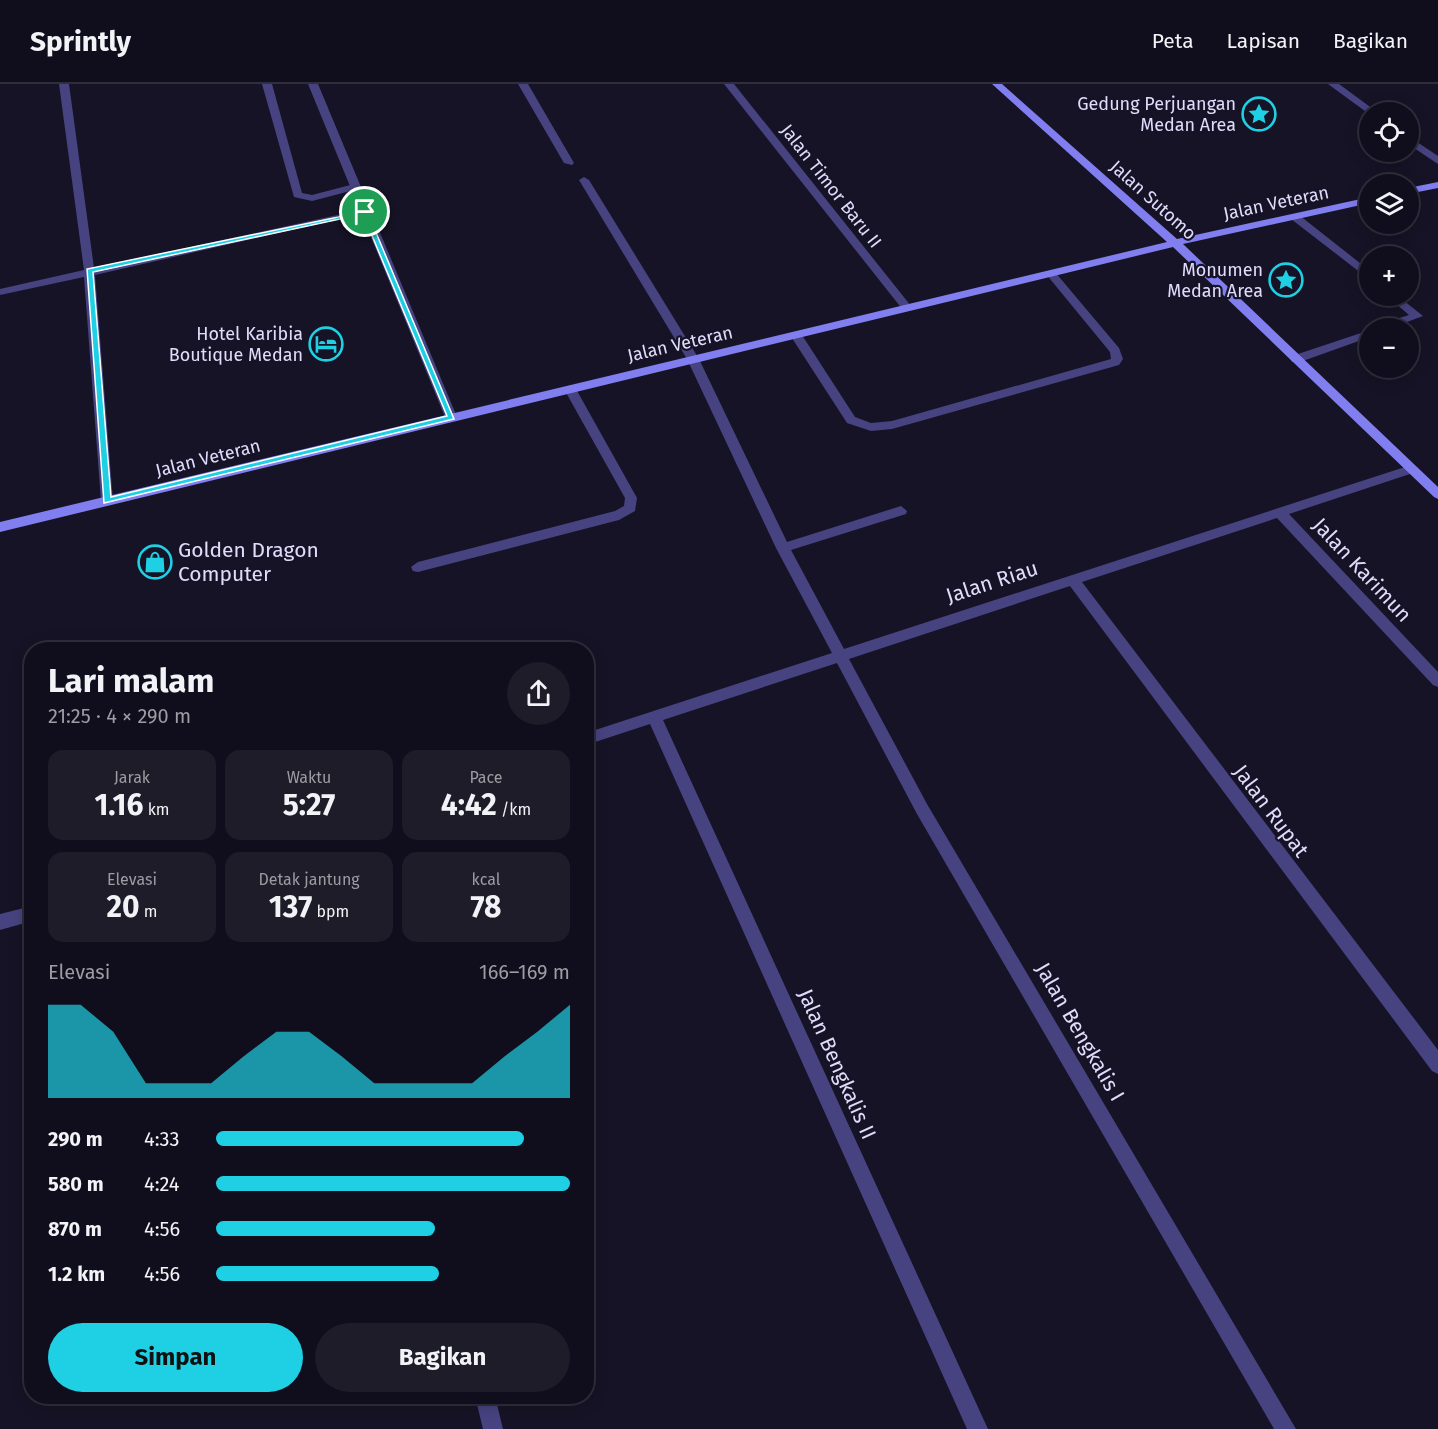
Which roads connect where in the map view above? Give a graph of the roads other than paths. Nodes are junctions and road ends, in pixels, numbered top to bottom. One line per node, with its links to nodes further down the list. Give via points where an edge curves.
1 (64, 84): 21 (street)
2 (267, 84): 14 (street, via 298,195 312,198)
3 (313, 84): 14 (street)
4 (523, 84): 11 (street)
5 (729, 84): 25 (street, Jalan Timor Baru II)
6 (997, 84): 19 (street, Jalan Sutomo)
7 (1333, 84): 8 (street)
8 (1359, 103)
9 (1419, 147): 10 (street)
10 (1438, 161)
11 (569, 163)
12 (584, 180): 29 (street, Jalan Bengkalis I)
13 (1438, 185): 15 (street)
14 (354, 187): 17 (street)
15 (1419, 189)
16 (1359, 202): 18 (street, Jalan Veteran)
17 (365, 212): 21 (street); 32 (street)
18 (1295, 217): 19 (street, Jalan Veteran); 20 (street)
19 (1174, 243): 22 (street, Jalan Veteran); 30 (street, Jalan Sutomo)
20 (1359, 268)
21 (89, 271): 23 (street); 35 (street)
22 (1051, 274): 25 (street, Jalan Veteran); 27 (street, via 1115,351 1115,362 877,429 862,427 851,420)
23 (0, 292)
24 (1404, 306): 26 (street, via 1417,316)
25 (907, 308): 27 (street, Jalan Veteran)
26 (1411, 318)
27 (796, 335): 29 (street, Jalan Veteran)
28 (1359, 337): 30 (street)
29 (693, 359): 31 (street, Jalan Veteran); 39 (street, Jalan Bengkalis I)
30 (1296, 359): 33 (street, Jalan Sutomo)
31 (570, 389): 32 (street, Jalan Veteran); 40 (street, via 631,498 630,508 619,515)
32 (451, 417): 35 (street, Jalan Veteran)
33 (1412, 469): 34 (street, Jalan Sutomo); 37 (street, Jalan Riau)
34 (1438, 494)
35 (107, 501): 38 (street, Jalan Veteran)
36 (901, 511): 39 (street)
37 (1280, 513): 41 (street, Jalan Riau); 43 (street, Jalan Karimun)
38 (0, 527)
39 (783, 548): 42 (street, Jalan Bengkalis I)
40 (418, 567)
41 (1073, 580): 42 (street, Jalan Riau); 48 (street, Jalan Rupat)
42 (840, 655): 44 (street, Jalan Riau); 52 (street, Jalan Bengkalis I, via 922,809)
43 (1438, 681)
44 (654, 717): 45 (street, Jalan Riau); 51 (street, Jalan Bengkalis II)
45 (594, 737)
46 (24, 914): 47 (street)
47 (0, 922)
48 (1438, 1065)
49 (487, 1404): 50 (street)
50 (492, 1429)
51 (978, 1429)
52 (1286, 1429)

